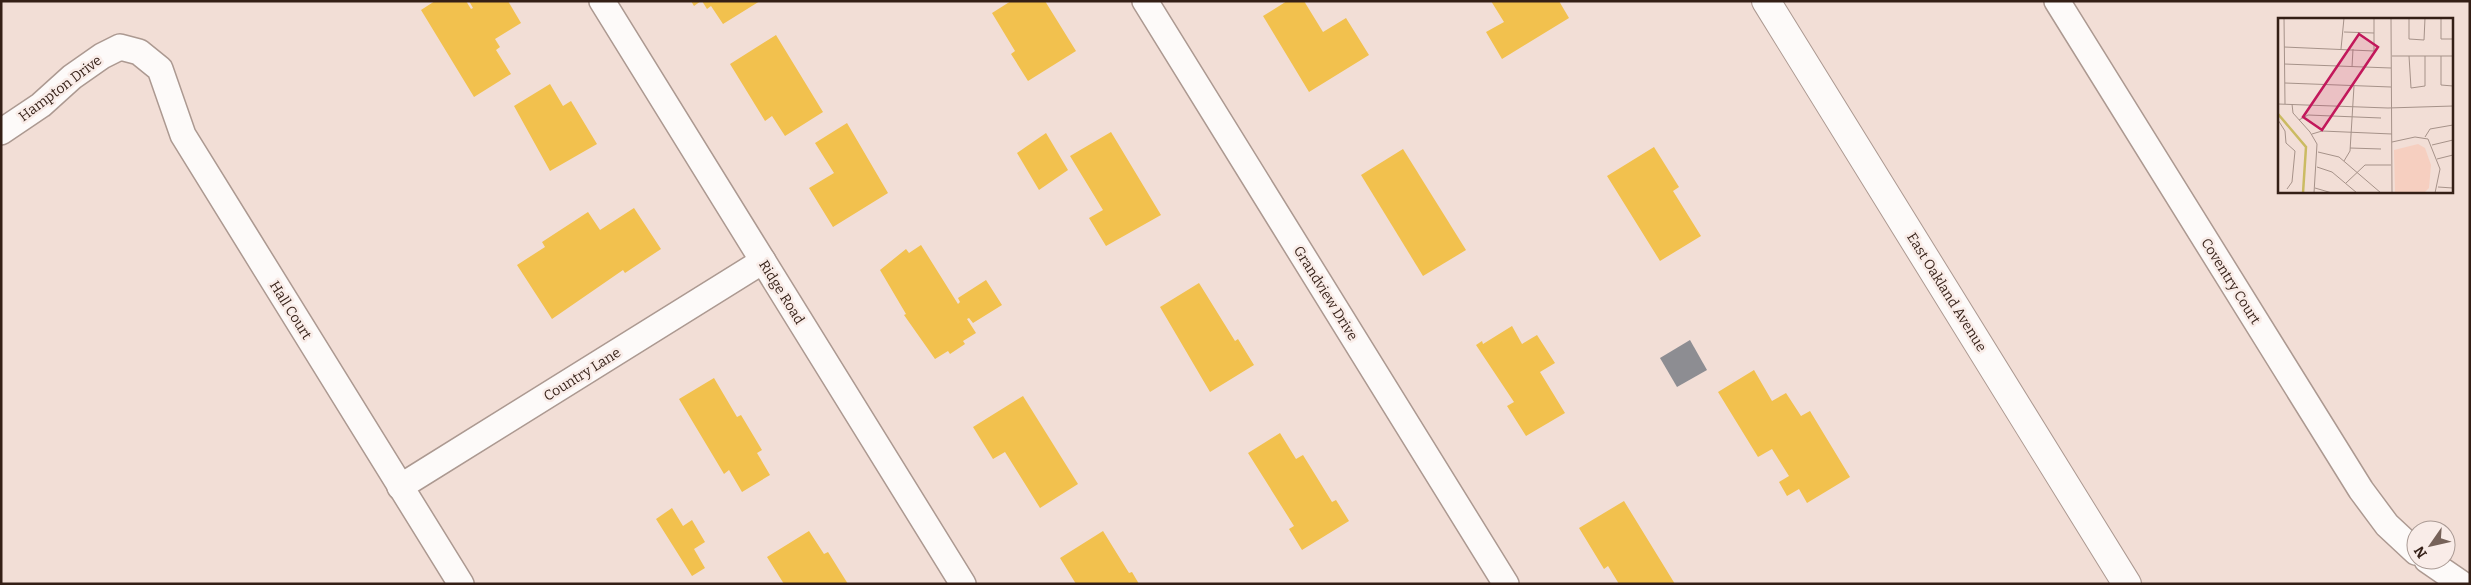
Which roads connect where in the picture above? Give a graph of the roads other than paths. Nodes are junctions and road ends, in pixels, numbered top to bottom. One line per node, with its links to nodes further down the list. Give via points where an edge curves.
1 (602, 1): 7 (street, Ridge Road)
2 (1146, 1): 13 (street, Grandview Drive)
3 (1766, 1): 14 (main road, East Oakland Avenue)
4 (2058, 1): 9 (street, Coventry Court, via 2361,490 2387,525)
5 (120, 47): 6 (street, Hampton Drive, via 72,77 41,105); 8 (street, Hall Court, via 139,52 160,70 183,135)
6 (1, 132)
7 (763, 261): 8 (street, Country Lane); 12 (street, Ridge Road)
8 (400, 487): 11 (street, Hall Court)
9 (2406, 543)
10 (2442, 570): 15 (street)
11 (461, 584)
12 (963, 584)
13 (1506, 584)
14 (2127, 584)
15 (2462, 584)

